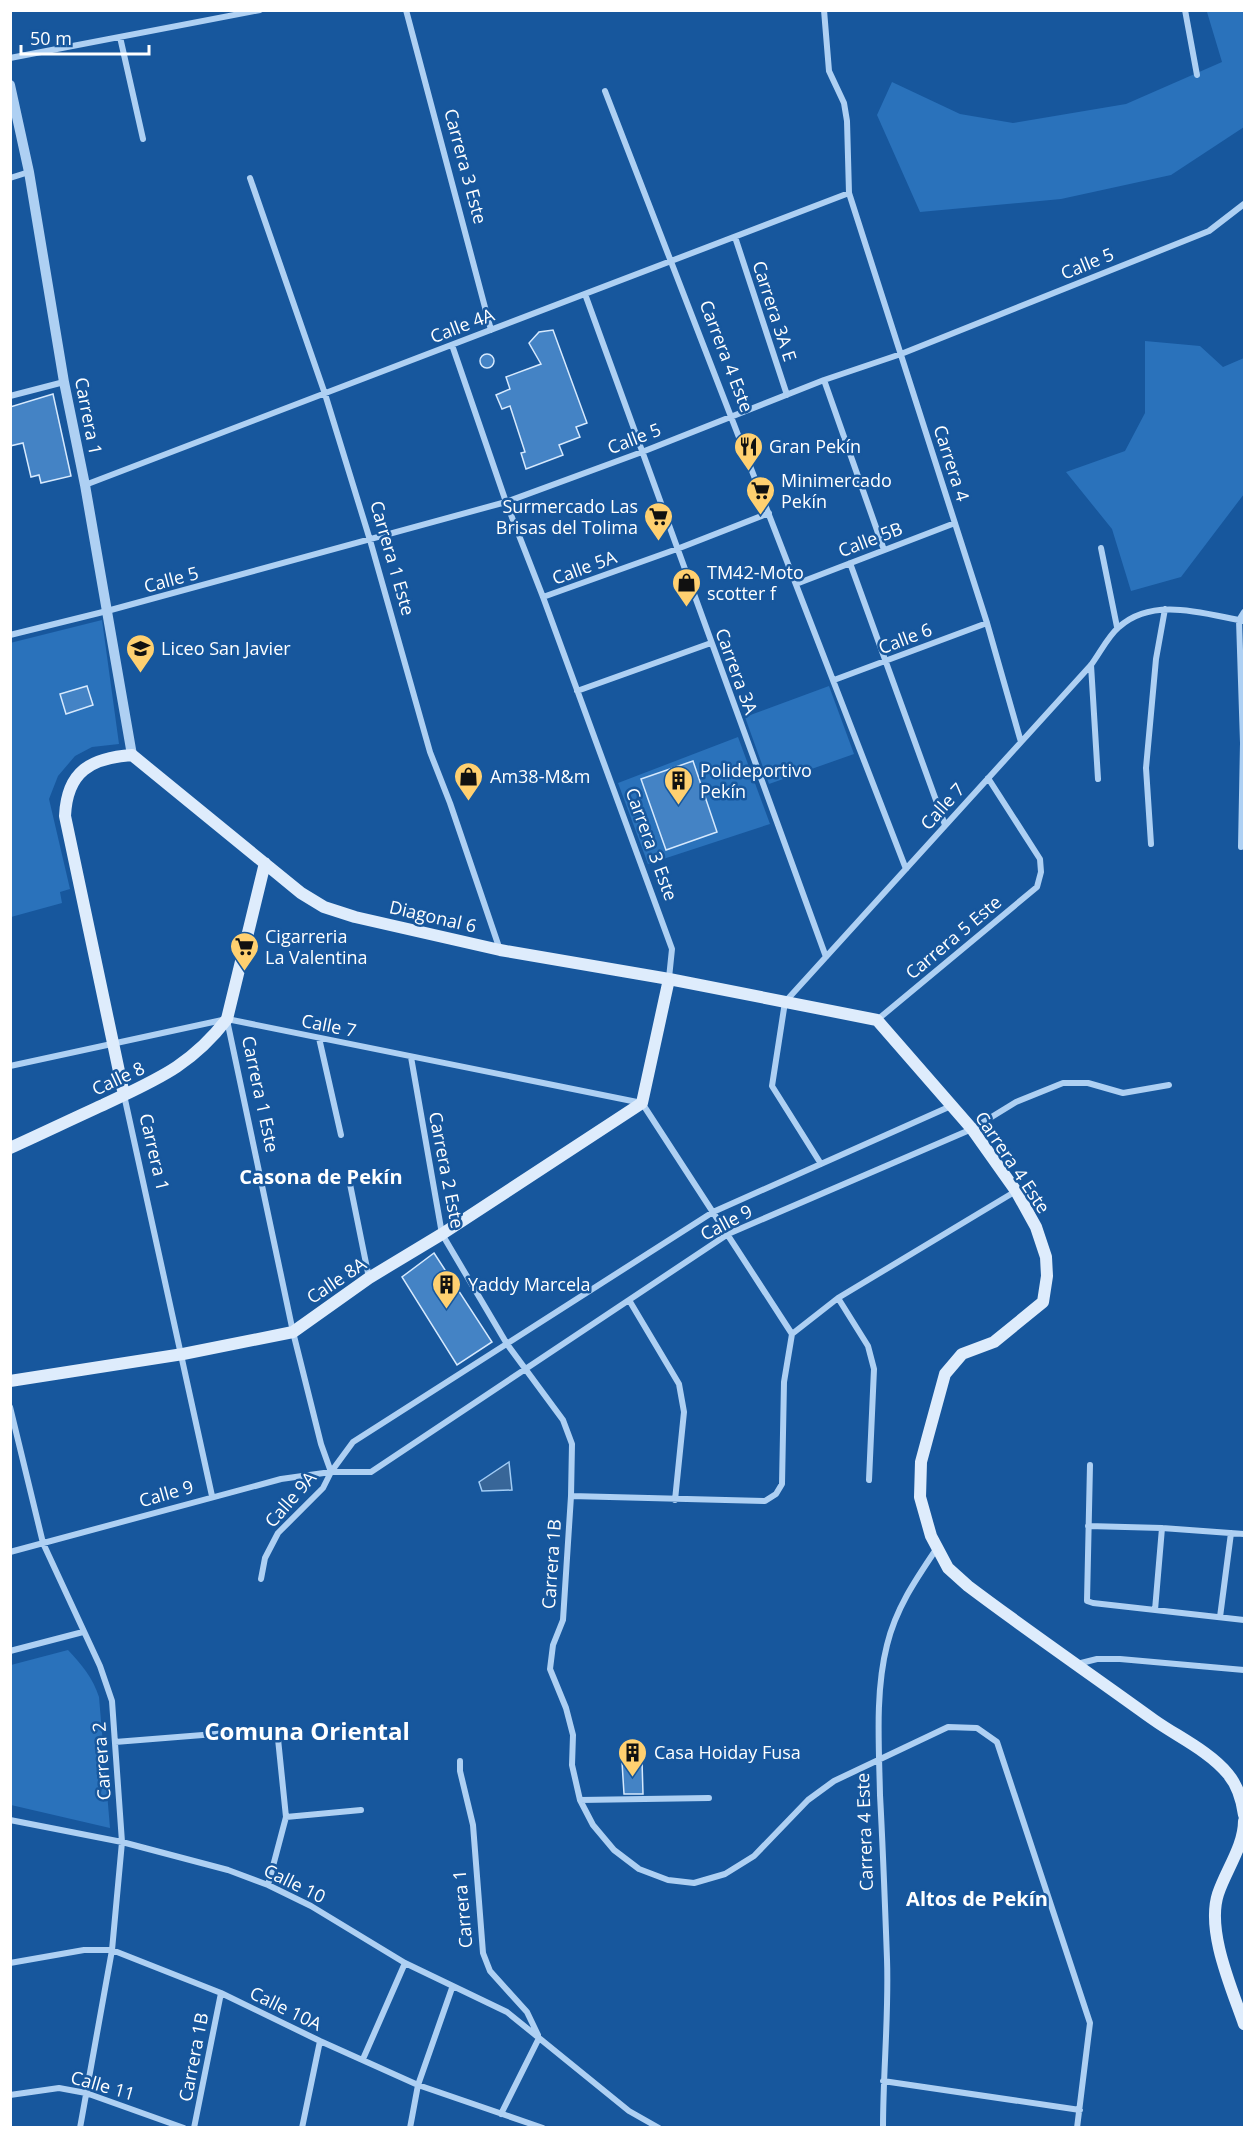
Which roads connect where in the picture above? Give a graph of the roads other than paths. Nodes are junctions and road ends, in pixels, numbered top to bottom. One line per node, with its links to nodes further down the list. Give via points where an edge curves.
1 (260, 10): 5 (street)
2 (406, 10): 20 (street, Carrera 3 Este)
3 (824, 10): 15 (street, Carrera 4, via 828,72 844,103 847,121)
4 (1185, 10): 7 (street)
5 (120, 37): 6 (street); 11 (street)
6 (10, 58)
7 (1197, 75)
8 (10, 85): 10 (street, Carrera 1)
9 (605, 92): 18 (street, Carrera 4 Este)
10 (14, 112): 12 (street, Carrera 1)
11 (143, 139)
12 (29, 172): 13 (street); 24 (street, Carrera 1)
13 (10, 177)
14 (250, 178): 25 (street, Carrera 1 Este)
15 (849, 194): 17 (street, Calle 4A); 22 (street, Carrera 4)
16 (1245, 204): 22 (street, Calle 5, via 1209,231)
17 (735, 237): 18 (street, Calle 4A); 26 (street, Carrera 3A E)
18 (671, 261): 19 (street, Calle 4A); 28 (street, Carrera 4 Este)
19 (585, 294): 20 (street, Calle 4A); 29 (street, Carrera 3A)
20 (491, 330): 21 (street, Calle 4A)
21 (452, 345): 25 (street, Calle 4A); 31 (street, Carrera 3 Este)
22 (901, 354): 23 (street, Calle 5); 33 (street, Carrera 4)
23 (824, 380): 26 (street, Calle 5); 37 (street)
24 (64, 382): 27 (street); 30 (street, Carrera 1)
25 (325, 394): 30 (street, Calle 4A); 34 (street, Carrera 1 Este)
26 (787, 394): 28 (street, Calle 5)
27 (10, 396)
28 (731, 416): 29 (street, Calle 5); 32 (street, Carrera 4 Este)
29 (642, 452): 31 (street, Calle 5); 36 (street, Carrera 3A)
30 (85, 485): 42 (street, Carrera 1)
31 (506, 502): 34 (street, Calle 5); 40 (street, Carrera 3 Este)
32 (769, 513): 36 (street, Calle 5A); 39 (street, Carrera 4 Este)
33 (955, 523): 37 (street, Calle 5B); 45 (street, Carrera 4)
34 (370, 540): 42 (street, Calle 5); 62 (street, Carrera 1 Este, via 430,752)
35 (1101, 548): 46 (street)
36 (677, 549): 40 (street, Calle 5A); 48 (street, Carrera 3A)
37 (884, 550): 38 (street, Calle 5B)
38 (850, 563): 39 (street, Calle 5B); 49 (street)
39 (796, 584): 51 (street, Carrera 4 Este)
40 (543, 597): 52 (street, Carrera 3 Este)
41 (1165, 609): 44 (street); 46 (street, via 1148,611); 58 (street, via 1156,659 1146,768)
42 (107, 611): 47 (street, Calle 5); 54 (street, Carrera 1)
43 (1245, 612): 44 (street)
44 (1242, 621): 59 (street)
45 (987, 623): 49 (street, Calle 6); 53 (street, Carrera 4)
46 (1118, 627): 50 (street, Calle 7)
47 (10, 635)
48 (711, 643): 52 (street); 63 (street, Carrera 3A)
49 (886, 661): 51 (street, Calle 6); 57 (street)
50 (1091, 665): 53 (street, Calle 7); 56 (street)
51 (834, 680): 61 (street, Carrera 4 Este)
52 (577, 691): 64 (street, Carrera 3 Este, via 672,949)
53 (1021, 742): 55 (street, Calle 7)
54 (132, 755): 60 (main road, Diagonal 6); 69 (main road, Carrera 1, via 92,763 73,783 66,800 65,816)
55 (988, 778): 57 (street, Calle 7); 67 (street, Carrera 5 Este, via 1040,859 1037,887)
56 (1098, 779)
57 (945, 825): 61 (street, Calle 7)
58 (1151, 844)
59 (1241, 847)
60 (266, 863): 62 (main road, Diagonal 6, via 324,907 355,918); 66 (main road, Carrera 1 Este)
61 (906, 869): 63 (street, Calle 7)
62 (500, 950): 64 (main road, Diagonal 6)
63 (826, 957): 65 (street, Calle 7)
64 (669, 979): 65 (main road, Diagonal 6); 74 (main road, Carrera 3 Este)
65 (785, 1002): 67 (main road, Diagonal 6); 79 (street, via 772,1086)
66 (226, 1019): 68 (street, Calle 7); 69 (street, Calle 7); 73 (main road, Calle 8, via 199,1051 176,1069); 88 (street, Carrera 1 Este)
67 (877, 1020): 75 (main road, Carrera 4 Este)
68 (319, 1038): 70 (street, Calle 7); 77 (street)
69 (113, 1044): 71 (street, Calle 7); 73 (main road, Carrera 1)
70 (411, 1057): 74 (street, Calle 7); 83 (street, Carrera 2 Este)
71 (10, 1066)
72 (1169, 1085): 76 (street, Calle 9, via 1123,1093 1088,1083 1063,1083 1016,1102)
73 (124, 1095): 78 (main road, Calle 8); 91 (street, Carrera 1)
74 (642, 1103): 82 (street); 83 (main road, Calle 8A)
75 (952, 1106): 76 (main road, Carrera 4 Este); 79 (street, Calle 9)
76 (972, 1129): 81 (main road, Carrera 4 Este); 84 (street, Calle 9)
77 (341, 1135)
78 (10, 1148)
79 (821, 1164): 82 (street, Calle 9)
80 (350, 1184): 85 (street)
81 (1016, 1191): 86 (street); 106 (main road, Carrera 4 Este, via 1036,1227 1046,1257 1043,1302 994,1342 962,1354 945,1374 921,1462 920,1497)
82 (713, 1212): 84 (street); 90 (street, Calle 9)
83 (442, 1234): 85 (main road, Calle 8A); 90 (street, Carrera 2 Este)
84 (728, 1234): 87 (street, Calle 9); 89 (street)
85 (369, 1278): 88 (main road, Calle 8A)
86 (838, 1298): 89 (street); 97 (street, via 868,1346 874,1369)
87 (629, 1300): 92 (street, Calle 9); 100 (street, via 679,1384 684,1412)
88 (293, 1332): 91 (main road, Calle 8A); 96 (street, Carrera 1 Este)
89 (792, 1334): 100 (street, via 784,1382 782,1484 776,1494 765,1501)
90 (507, 1344): 92 (street, Carrera 1B); 96 (street, Calle 9, via 354,1442)
91 (183, 1354): 93 (main road, Calle 8A); 98 (street, Carrera 1)
92 (524, 1370): 96 (street, Calle 9, via 371,1472); 99 (street, Carrera 1B, via 563,1420 572,1444)
93 (10, 1381)
94 (10, 1407): 105 (street, Carrera 2)
95 (1090, 1466): 101 (street)
96 (331, 1472): 98 (street, Calle 9, via 281,1479); 108 (street, Calle 9A, via 323,1488 278,1533 265,1558)
97 (869, 1480)
98 (213, 1496): 105 (street, Calle 9)
99 (571, 1496): 100 (street); 120 (street, Carrera 1B, via 563,1620 553,1645 550,1669 573,1735 572,1765)
100 (675, 1500)
101 (1088, 1526): 102 (street); 109 (street, via 1087,1600)
102 (1162, 1528): 103 (street); 109 (street)
103 (1231, 1533): 104 (street); 110 (street)
104 (1245, 1534)
105 (43, 1543): 107 (street, Calle 9); 112 (street, Carrera 2)
106 (937, 1548): 114 (main road, Carrera 4 Este, via 948,1568 968,1586); 118 (street, Carrera 4 Este, via 908,1590 886,1645 880,1690)
107 (10, 1552)
108 (261, 1579)
109 (1155, 1610): 110 (street)
110 (1220, 1617): 111 (street)
111 (1245, 1620)
112 (83, 1632): 113 (street); 116 (street, Carrera 2, via 112,1701)
113 (10, 1651)
114 (1077, 1665): 115 (street, via 1097,1659 1120,1659); 122 (main road, Carrera 4 Este, via 1227,1773 1239,1792)
115 (1245, 1670)
116 (115, 1742): 123 (street, via 277,1730); 126 (street, Carrera 2)
117 (460, 1761): 134 (street, Carrera 1, via 473,1825 483,1953 490,1971 527,2012)
118 (879, 1761): 120 (street, Carrera 1B, via 834,1781 808,1800 754,1856 725,1874 694,1883 668,1881 639,1869 614,1850 593,1825); 137 (street, Carrera 4 Este, via 888,1993); 141 (street, Carrera 1B, via 948,1727 977,1728 997,1742 1090,2023)
119 (710, 1798): 120 (street)
120 (580, 1800)
121 (361, 1810): 123 (street)
122 (1245, 1815)
123 (286, 1817): 127 (street)
124 (10, 1820): 126 (street, Calle 10)
125 (1245, 1821): 133 (main road, via 1244,1833 1217,1897 1215,1925 1220,1954)
126 (122, 1842): 127 (street, Calle 10, via 228,1870); 128 (street, Carrera 2)
127 (268, 1885): 130 (street, Calle 10, via 311,1906)
128 (112, 1950): 129 (street, Calle 10A, via 84,1950); 132 (street, Calle 10A); 139 (street, Carrera 2)
129 (10, 1963)
130 (405, 1963): 131 (street, Calle 10); 136 (street)
131 (452, 1988): 134 (street, Calle 10, via 507,2012); 138 (street)
132 (221, 1993): 135 (street, Calle 10A); 145 (street, Carrera 1B)
133 (1245, 2024)
134 (539, 2038): 142 (street); 149 (street, Calle 10, via 629,2111)
135 (320, 2041): 136 (street, Calle 10A); 146 (street)
136 (363, 2059): 138 (street, Calle 10A)
137 (883, 2080): 141 (street); 150 (street, Carrera 4 Este)
138 (418, 2085): 142 (street, Calle 10A); 147 (street)
139 (86, 2093): 140 (street, Calle 11, via 59,2088); 143 (street, Carrera 2); 144 (street, Calle 11)
140 (10, 2095)
141 (1080, 2110): 151 (street, Carrera 1B)
142 (501, 2114): 148 (street, Calle 10A)
143 (80, 2127)
144 (184, 2127)
145 (194, 2127)
146 (302, 2127)
147 (410, 2127)
148 (543, 2127)
149 (658, 2127)
150 (884, 2127)
151 (1077, 2127)

